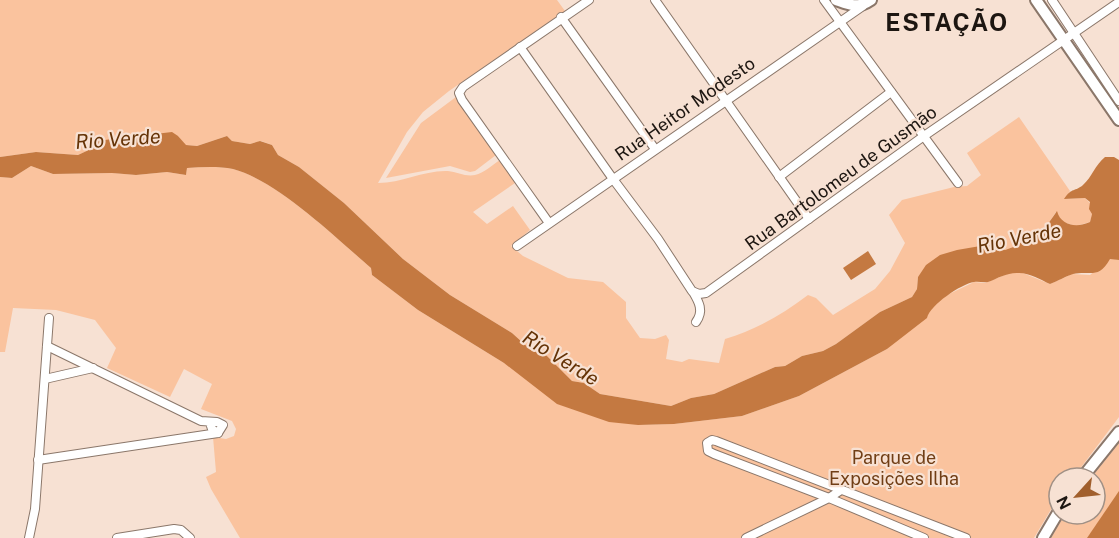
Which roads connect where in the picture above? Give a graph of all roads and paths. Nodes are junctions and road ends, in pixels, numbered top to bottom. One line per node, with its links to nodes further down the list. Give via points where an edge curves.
1 (589, 0): 9 (street)
2 (655, 0): 15 (street)
3 (824, 0): 10 (street)
4 (836, 0): 8 (main road, via 854,6)
5 (1036, 0): 12 (main road)
6 (1052, 0): 11 (street)
7 (1119, 2): 11 (street, Rua Bartolomeu de Gusmão)
8 (867, 3): 10 (street, Rua Heitor Modesto)
9 (561, 17): 13 (street); 19 (street)
10 (840, 21): 14 (street); 15 (street, Rua Heitor Modesto)
11 (1073, 32): 12 (street, Rua Bartolomeu de Gusmão); 16 (street)
12 (1063, 39): 17 (main road); 18 (street, Rua Bartolomeu de Gusmão)
13 (520, 47): 21 (street); 24 (street, via 459,93)
14 (891, 92): 18 (street); 20 (street)
15 (726, 100): 19 (street, Rua Heitor Modesto); 20 (street)
16 (1119, 101)
17 (1119, 120)
18 (924, 136): 22 (street); 23 (street, Rua Bartolomeu de Gusmão)
19 (655, 149): 21 (street, Rua Heitor Modesto)
20 (779, 177): 23 (street)
21 (613, 179): 24 (street, Rua Heitor Modesto); 26 (street)
22 (958, 183)
23 (809, 219): 26 (street, Rua Bartolomeu de Gusmão, via 706,293)
24 (549, 223): 25 (street, Rua Heitor Modesto)
25 (517, 246)
26 (692, 291): 28 (street, via 700,305)
27 (49, 318): 29 (street)
28 (696, 322)
29 (47, 346): 30 (street); 31 (street)
30 (93, 368): 31 (street); 33 (street, via 201,421 223,426 218,433)
31 (45, 379): 33 (street)
32 (1119, 432): 34 (main road)
33 (38, 460): 37 (street)
34 (1092, 466)
35 (841, 490): 36 (street); 36 (street, via 716,441 707,443 708,451 714,454); 42 (street)
36 (829, 498): 40 (street); 41 (street)
37 (29, 538)
38 (118, 538): 39 (street, via 174,529)
39 (190, 538)
40 (746, 538)
41 (924, 538)
42 (966, 538)

